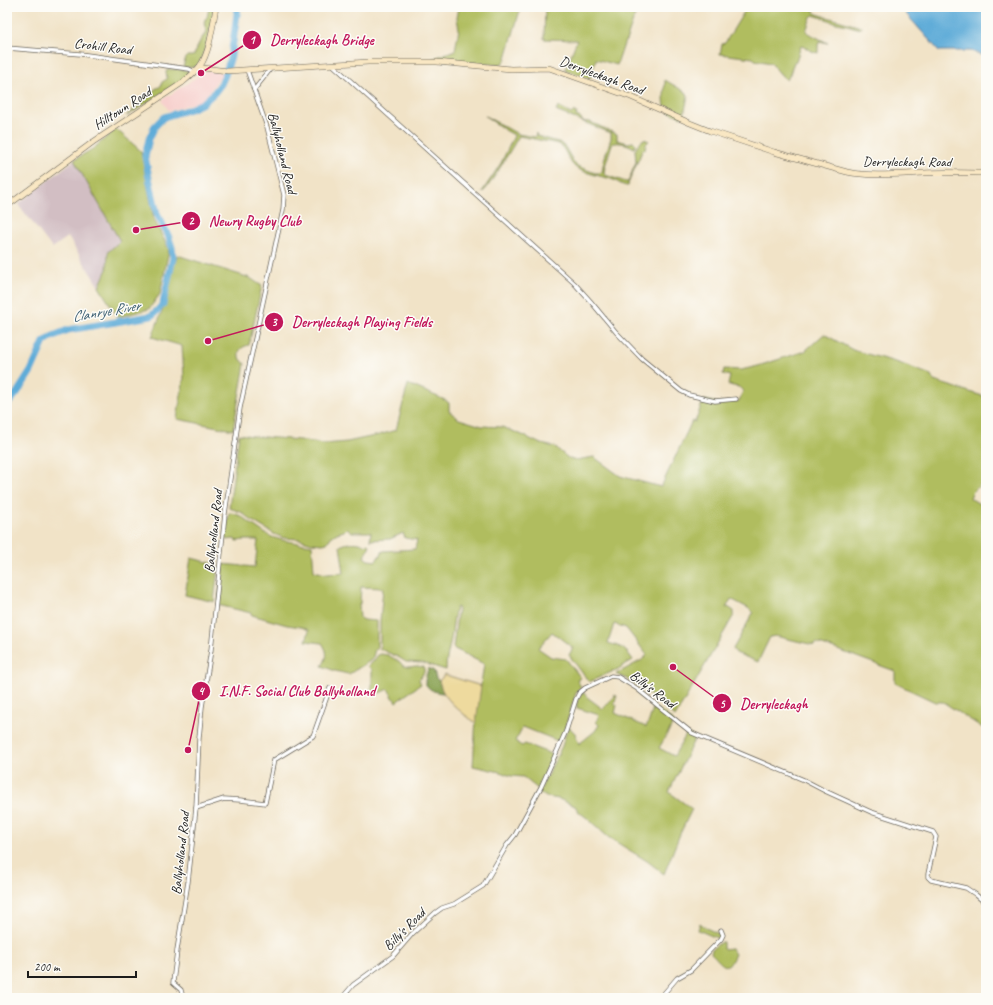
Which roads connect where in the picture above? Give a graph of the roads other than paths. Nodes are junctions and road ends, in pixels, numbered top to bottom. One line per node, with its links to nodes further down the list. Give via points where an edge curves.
1 (216, 7): 4 (street, Hilltown Road, via 209,45)
2 (7, 48): 7 (street, Crohill Road, via 80,54 189,69)
3 (332, 64): 5 (street, Derryleckagh Road); 9 (street, Derryleckagh Road, via 437,62 511,68 549,68 630,97 710,131 847,172); 11 (street, via 574,283 616,332 654,369 685,394 715,401)
4 (200, 66): 6 (street, Derryleckagh Road, via 216,70); 7 (street, Hilltown Road)
5 (270, 69): 6 (street, Derryleckagh Road); 8 (street)
6 (247, 70): 8 (street, Ballyholland Road)
7 (195, 72): 10 (street, Hilltown Road, via 93,142)
8 (254, 90): 13 (street, Ballyholland Road, via 267,128 284,195 284,210 240,408 202,707)
9 (986, 173)
10 (7, 206)
11 (736, 399)
12 (330, 688): 13 (street, via 313,736 274,760 265,803 224,800)
13 (196, 808): 17 (street, Ballyholland Road, via 173,983 181,990)
14 (986, 902): 18 (street, Billy's Road, via 966,888 931,880 928,877 936,837 933,832 871,812 804,780 692,733 636,688 618,677 610,676 579,692 566,731 541,787 483,886 435,913 393,956 353,985)
15 (721, 930): 19 (street, via 721,939 691,970 677,978)
16 (986, 990): 20 (street)
17 (183, 998)
18 (342, 998)
19 (660, 998)
20 (984, 998)

